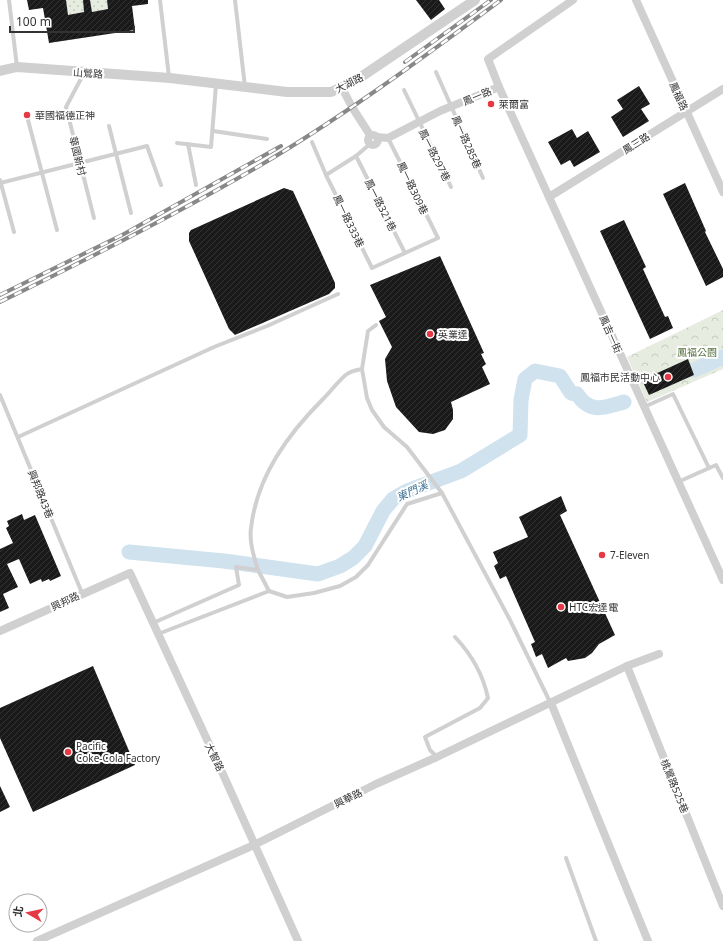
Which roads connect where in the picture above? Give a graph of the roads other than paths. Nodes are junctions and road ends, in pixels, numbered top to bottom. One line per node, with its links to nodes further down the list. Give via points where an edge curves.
1 (9, 0): 7 (lane)
2 (160, 0): 11 (lane)
3 (235, 0): 13 (lane)
4 (475, 0): 15 (street, 大湖路, via 401,52)
5 (573, 0): 14 (street, 鳳一路, via 488,59)
6 (636, 0): 19 (street, 鳳福路)
7 (17, 67): 8 (street, 山鶯路); 10 (street, 山鶯路)
8 (0, 71)
9 (436, 72): 18 (lane, 鳳一路285巷)
10 (85, 73): 11 (street, 山鶯路); 33 (lane, 華國新村, via 66,107)
11 (173, 79): 12 (street, 大湖路)
12 (216, 85): 13 (street, 大湖路); 23 (lane)
13 (245, 87): 15 (street, 大湖路, via 287,92 331,92)
14 (499, 87): 18 (street, 鳳一路); 42 (street, 鳳吉一街)
15 (342, 88): 24 (street, via 352,107)
16 (723, 89): 19 (street, 鳳三路)
17 (404, 90): 21 (lane, 鳳一路297巷)
18 (451, 107): 21 (street, 鳳一路); 36 (lane, 鳳一路285巷)
19 (686, 111): 41 (street, 鳳福路); 42 (street, 鳳三路)
20 (28, 120): 34 (lane)
21 (418, 122): 26 (street, 鳳一路); 40 (lane, 鳳一路297巷)
22 (109, 126): 31 (lane)
23 (213, 131): 25 (lane); 29 (lane, via 211,147)
24 (374, 136): 26 (street); 30 (street, via 376,143)
25 (268, 138)
26 (388, 138): 47 (lane, 鳳一路309巷, via 438,238)
27 (312, 142): 35 (lane)
28 (177, 143): 29 (lane)
29 (188, 144): 39 (lane)
30 (370, 144): 32 (lane)
31 (116, 153): 33 (lane); 38 (lane, via 147,146); 43 (lane)
32 (356, 156): 35 (lane); 47 (lane, 鳳一路321巷)
33 (79, 162): 34 (lane); 44 (lane, 華國新村)
34 (41, 172): 37 (lane); 45 (lane)
35 (326, 175): 47 (lane, 鳳一路333巷, via 372,268)
36 (483, 178)
37 (0, 182): 46 (lane)
38 (161, 185)
39 (196, 185)
40 (451, 187)
41 (723, 192)
42 (549, 197): 52 (street, 鳳吉一街)
43 (131, 213)
44 (94, 218)
45 (57, 230)
46 (14, 232)
47 (405, 253)
48 (338, 294): 53 (lane, via 214,347)
49 (376, 325): 50 (lane, via 368,331)
50 (362, 369): 57 (lane, via 365,390 372,410 384,427 407,447); 58 (lane, via 348,374 312,410 289,436 272,462 257,499 250,529 252,553)
51 (0, 395): 53 (lane, 興邦路43巷)
52 (644, 406): 54 (lane, via 673,394); 56 (street, 鳳吉一街)
53 (18, 437): 62 (lane, 興邦路43巷)
54 (709, 468): 55 (lane, via 716,464); 56 (lane)
55 (723, 478)
56 (678, 482): 60 (street, 鳳吉一街)
57 (441, 493): 61 (lane, via 407,504 368,565 356,577 340,586 314,593 287,597); 69 (lane, via 509,618)
58 (258, 569): 61 (lane); 63 (lane, via 236,567 239,586)
59 (130, 573): 62 (street, 興邦路); 63 (street, 大智路)
60 (723, 580)
61 (269, 591): 65 (lane)
62 (82, 593): 64 (street, 興邦路)
63 (153, 623): 65 (street, 大智路)
64 (0, 631)
65 (157, 634): 71 (street, 大智路)
66 (455, 637): 70 (lane, via 476,664 488,698 480,708 425,737 430,750)
67 (659, 654): 68 (street, 興華路)
68 (627, 666): 69 (street, 興華路); 73 (street, 桃鶯路525巷)
69 (551, 703): 70 (street, 興華路); 77 (street)
70 (437, 757): 71 (street, 興華路, via 376,784)
71 (254, 845): 74 (street, 興華路); 75 (street, 大智路)
72 (566, 858): 76 (lane)
73 (723, 906)
74 (37, 941)
75 (298, 941)
76 (596, 941)
77 (648, 941)

